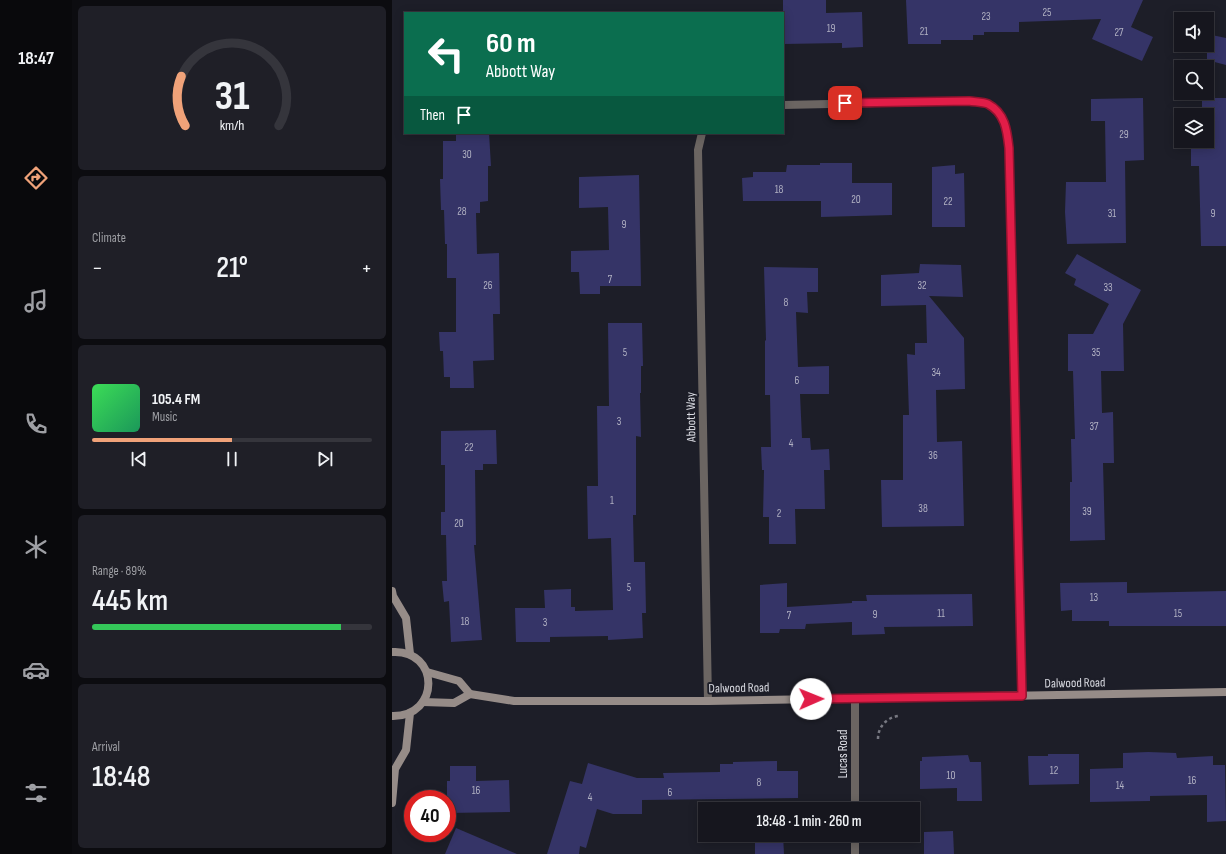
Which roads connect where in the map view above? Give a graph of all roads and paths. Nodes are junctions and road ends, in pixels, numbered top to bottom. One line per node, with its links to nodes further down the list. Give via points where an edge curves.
1 (784, 104): 9 (street, via 969,101 987,104 1000,113 1007,130)
2 (702, 134): 11 (street, Abbott Way, via 698,150)
3 (392, 595): 5 (street, via 406,618)
4 (392, 652): 5 (street)
5 (410, 654): 6 (street, via 423,664)
6 (427, 672): 8 (street, via 459,681); 12 (street, via 429,682)
7 (1226, 692): 9 (street, Dalwood Road)
8 (470, 694): 11 (street, Dalwood Road, via 514,701); 12 (street, via 454,703)
9 (1022, 696): 10 (street, Dalwood Road)
10 (855, 698): 11 (street, Dalwood Road); 16 (street, Lucas Road)
11 (708, 701)
12 (424, 702): 13 (street)
13 (410, 713): 14 (street); 15 (street, via 406,750)
14 (392, 716)
15 (393, 766): 17 (street)
16 (856, 802)
17 (392, 803)
18 (855, 842): 19 (street)
19 (855, 854)

